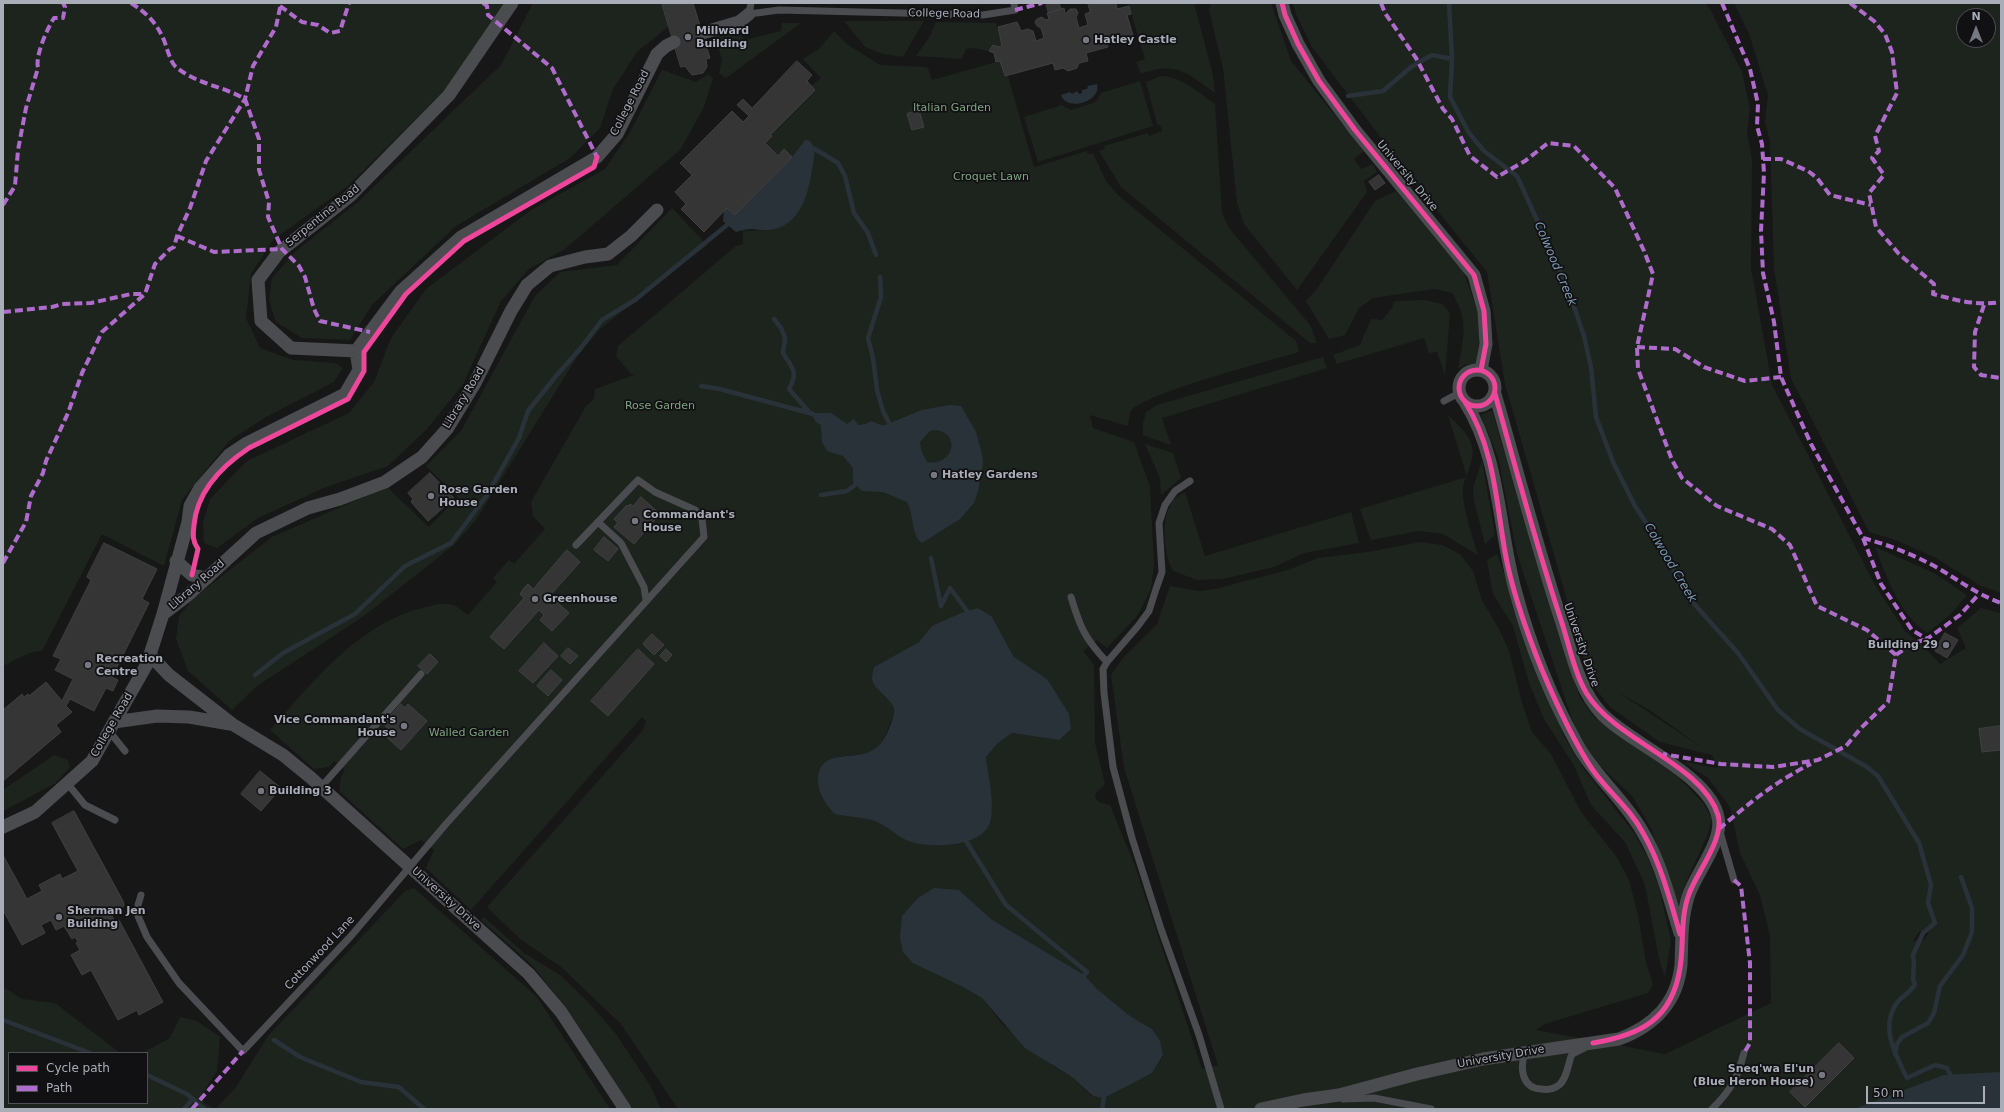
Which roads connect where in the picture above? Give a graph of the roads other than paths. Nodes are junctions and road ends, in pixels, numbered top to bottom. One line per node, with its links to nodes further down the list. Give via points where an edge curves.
1 (512, 3): 8 (street, Serpentine Road, via 449,95 350,196 279,252 258,280 261,321 291,348)
2 (1014, 3): 4 (lane, College Road, via 1015,10 983,15)
3 (1282, 3): 9 (street, University Drive, via 1293,32 1319,81 1355,130 1474,275 1484,311 1486,344)
4 (750, 9): 5 (street, College Road, via 739,22)
5 (702, 33)
6 (674, 42): 8 (street, College Road, via 657,54 617,134 596,157 461,237 401,291)
7 (657, 210): 17 (street, Library Road, via 608,254 550,266 527,285 475,383 451,422 422,457 385,482 308,508 256,533)
8 (356, 351): 16 (street, College Road, via 359,370 345,394 228,455 200,488 190,506 188,522)
9 (1480, 370): 10 (street, via 1490,375 1495,384); 11 (street, via 1468,372 1460,381)
10 (1495, 394): 11 (street, via 1488,403 1476,406); 31 (street, University Drive, via 1553,597 1586,693 1601,713 1678,768 1705,793 1713,804)
11 (1462, 398): 12 (lane); 35 (street, University Drive, via 1474,417 1489,457 1506,554 1528,634 1542,670 1577,744 1593,770 1629,810 1643,831 1662,875)
12 (1444, 401)
13 (1190, 481): 22 (lane, via 1175,491 1165,505 1159,522 1162,572 1149,611)
14 (598, 522): 15 (lane); 19 (lane, via 621,543 644,587); 19 (lane, Cottonwood Lane, via 638,480 655,492 695,510 702,519 704,536)
15 (576, 545)
16 (176, 561): 17 (street, via 192,574); 20 (street, College Road)
17 (207, 578): 20 (street, Library Road)
18 (1072, 597): 22 (lane, via 1079,623 1091,645)
19 (646, 600): 32 (lane, Cottonwood Lane)
20 (163, 614): 21 (street, College Road)
21 (150, 655): 24 (street, University Drive, via 169,675); 25 (street, College Road)
22 (1107, 662): 41 (lane, via 1103,669 1104,694 1113,767 1134,845 1199,1035)
23 (421, 674): 28 (lane)
24 (232, 724): 25 (street, University Drive, via 189,717 157,716); 28 (street, University Drive, via 283,755)
25 (112, 727): 26 (lane); 27 (street, College Road, via 92,760)
26 (125, 751)
27 (67, 784): 29 (lane, via 84,805); 30 (street, College Road, via 35,812)
28 (320, 787): 32 (street, University Drive)
29 (115, 820)
30 (3, 827)
31 (1719, 829): 33 (lane); 35 (street, University Drive, via 1687,899)
32 (410, 867): 34 (lane, Cottonwood Lane, via 243,1051 179,984 147,937 138,916); 40 (street, University Drive, via 546,992)
33 (1734, 880)
34 (141, 895)
35 (1682, 941): 36 (street, University Drive, via 1680,968 1674,991 1653,1022 1618,1039)
36 (1593, 1043): 37 (street, University Drive); 37 (lane, via 1572,1054 1560,1084 1548,1090 1536,1089 1527,1084 1523,1076 1522,1061)
37 (1526, 1052): 39 (street, University Drive, via 1452,1066 1339,1095)
38 (1744, 1053): 44 (lane, via 1728,1093)
39 (1303, 1100): 42 (street, University Drive); 43 (lane, via 1374,1098)
40 (625, 1109)
41 (1221, 1109)
42 (1261, 1109)
43 (1431, 1109)
44 (1712, 1109)

